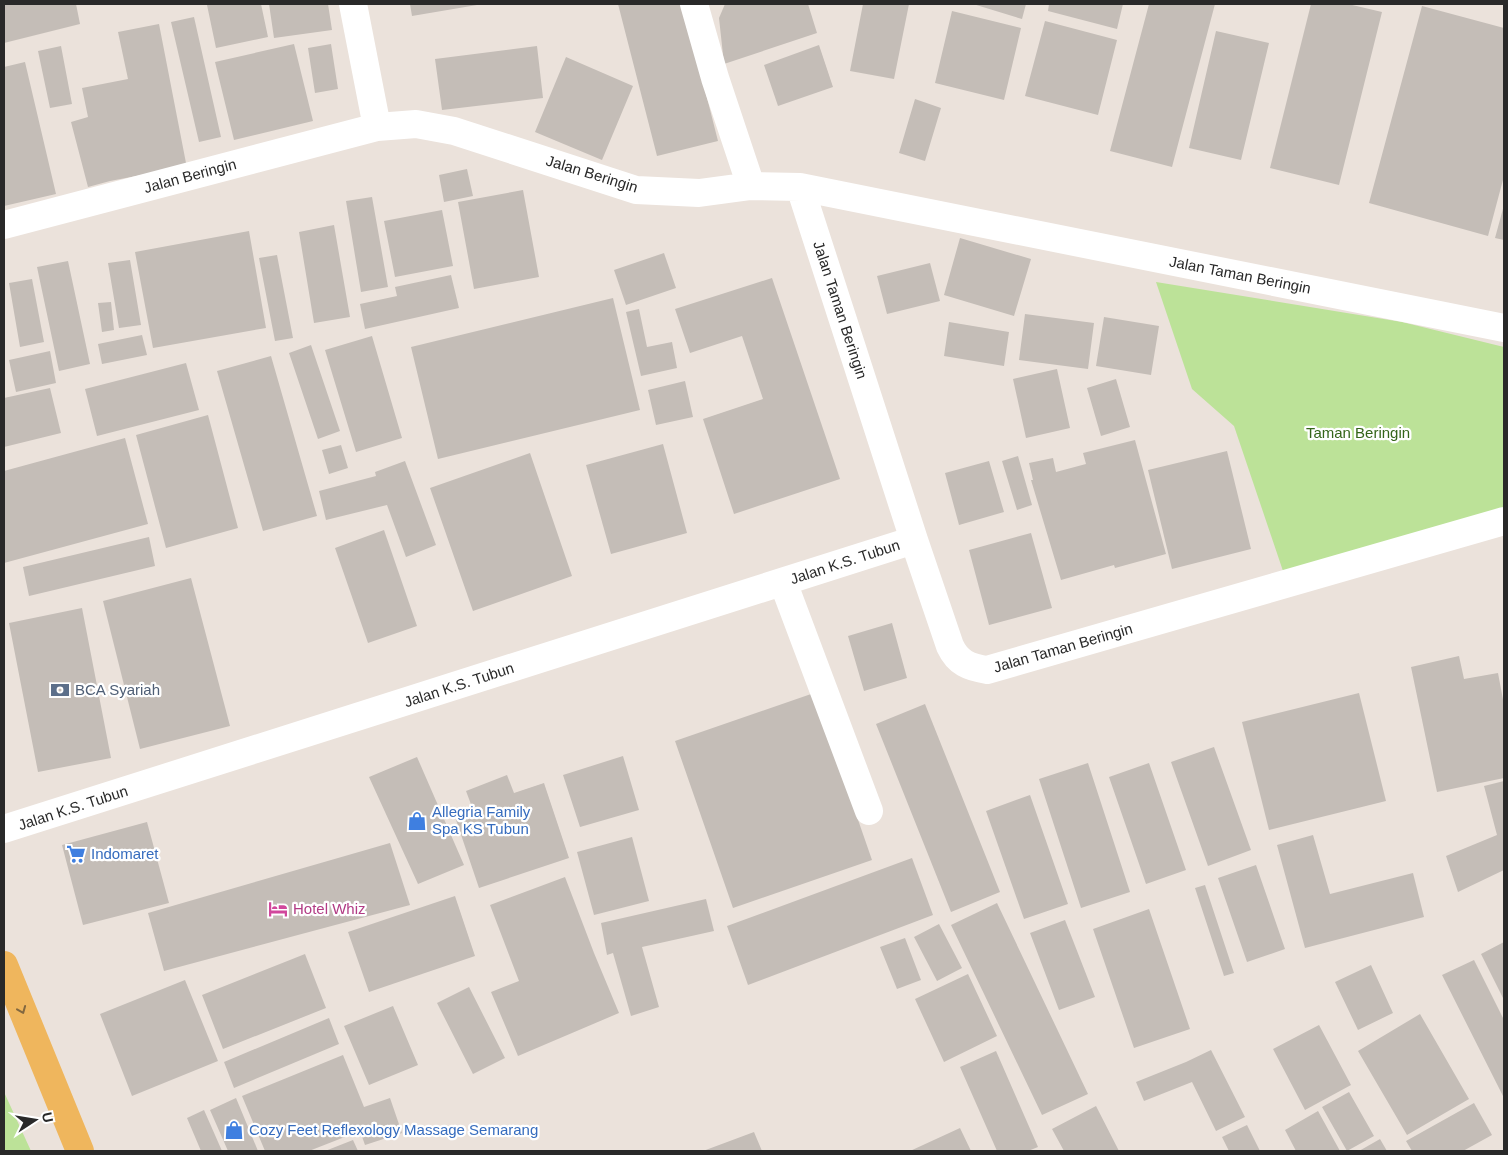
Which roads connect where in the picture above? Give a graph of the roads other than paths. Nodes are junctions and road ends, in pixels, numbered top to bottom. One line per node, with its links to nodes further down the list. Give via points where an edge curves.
1 (353, 4): 3 (street)
2 (694, 4): 4 (street)
3 (377, 127): 4 (street, Jalan Beringin, via 416,124 454,131 636,190 699,193); 6 (street, Jalan Beringin)
4 (751, 186): 5 (street, Jalan Taman Beringin)
5 (800, 187): 7 (street, Jalan Taman Beringin); 9 (street, Jalan Taman Beringin)
6 (4, 225)
7 (1504, 328)
8 (1504, 521): 9 (street, Jalan Taman Beringin, via 987,670 975,668 955,657)
9 (914, 540): 10 (street, Jalan K.S. Tubun)
10 (783, 582): 11 (street); 12 (street, Jalan K.S. Tubun)
11 (869, 812)
12 (4, 830)
13 (4, 965): 14 (main road, one-way to 14)
14 (80, 1151)

